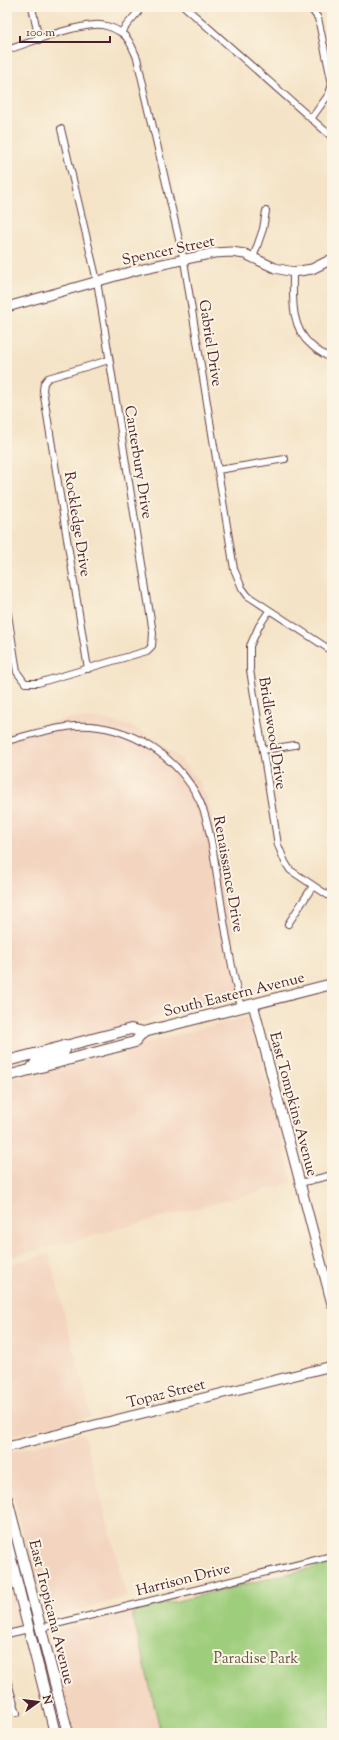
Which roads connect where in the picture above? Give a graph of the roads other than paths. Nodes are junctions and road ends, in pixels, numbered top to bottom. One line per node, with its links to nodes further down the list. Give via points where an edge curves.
1 (32, 7): 6 (street)
2 (142, 7): 5 (street)
3 (185, 7): 8 (street)
4 (312, 10): 8 (street, via 318,18 332,84 329,94)
5 (121, 32): 6 (street, via 95,25); 14 (street, Gabriel Drive, via 137,58)
6 (39, 40): 7 (street)
7 (7, 50)
8 (311, 119): 10 (street)
9 (61, 129): 16 (street, Canterbury Drive)
10 (332, 137)
11 (266, 211): 12 (street, via 264,229)
12 (253, 258): 14 (street, Spencer Street, via 225,252); 15 (street, Spencer Street, via 275,268)
13 (332, 259): 15 (street, Spencer Street, via 312,269)
14 (184, 261): 16 (street, Spencer Street, via 144,268); 21 (street, Gabriel Drive)
15 (293, 272): 18 (street, via 295,319 310,345)
16 (97, 281): 17 (street, Spencer Street); 19 (street, Canterbury Drive)
17 (7, 306)
18 (332, 359)
19 (109, 360): 25 (street, Canterbury Drive, via 153,632 152,646 147,651); 25 (street, Rockledge Drive, via 48,378 44,383 44,398)
20 (285, 458): 21 (street)
21 (218, 470): 23 (street, Gabriel Drive, via 234,569 248,596)
22 (7, 608): 25 (street, via 17,672 25,683 38,683)
23 (269, 611): 24 (street, Gabriel Drive); 28 (street, Bridlewood Drive, via 250,646 250,670)
24 (332, 651)
25 (88, 669)
26 (7, 741): 34 (street, Renaissance Drive, via 76,726 102,728 129,734 153,747 174,764 191,786 204,810 211,836 232,974)
27 (295, 745): 28 (street)
28 (263, 750): 29 (street, Bridlewood Drive, via 278,845 284,862 290,870)
29 (313, 886): 30 (street); 31 (street)
30 (332, 898)
31 (288, 924)
32 (332, 984): 33 (main road, South Eastern Avenue)
33 (253, 1004): 34 (main road, South Eastern Avenue); 43 (street, East Tompkins Avenue)
34 (241, 1007): 36 (main road, South Eastern Avenue)
35 (120, 1032): 36 (main road, South Eastern Avenue, via 131,1029); 37 (main road, South Eastern Avenue); 38 (main road, via 112,1040 94,1045 90,1048)
36 (144, 1032): 38 (main road, South Eastern Avenue, via 134,1042)
37 (65, 1045): 39 (main road, South Eastern Avenue); 40 (main road, via 63,1053 38,1060)
38 (89, 1054): 40 (main road, South Eastern Avenue)
39 (7, 1061)
40 (30, 1070): 41 (main road, South Eastern Avenue)
41 (7, 1076)
42 (332, 1175): 43 (street)
43 (300, 1183): 44 (street, East Tompkins Avenue)
44 (332, 1304)
45 (332, 1366): 46 (street, Topaz Street)
46 (7, 1447)
47 (7, 1499): 51 (main road, East Tropicana Avenue)
48 (7, 1543): 50 (main road, East Tropicana Avenue)
49 (332, 1556): 51 (street, Harrison Drive)
50 (21, 1597): 51 (main road, via 28,1605 34,1625); 52 (main road, East Tropicana Avenue)
51 (40, 1628): 55 (main road, East Tropicana Avenue)
52 (29, 1629): 53 (street); 55 (main road, via 35,1634 42,1660); 57 (main road, East Tropicana Avenue)
53 (7, 1634)
54 (7, 1680): 56 (street)
55 (54, 1682): 58 (main road, East Tropicana Avenue)
56 (17, 1713)
57 (55, 1733)
58 (68, 1733)

